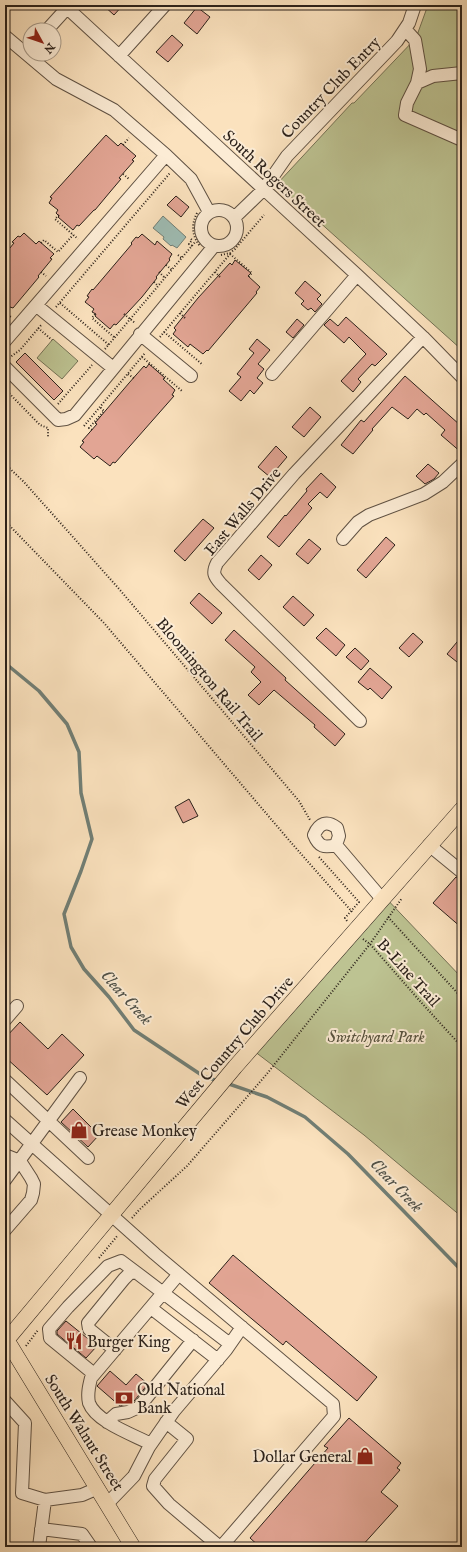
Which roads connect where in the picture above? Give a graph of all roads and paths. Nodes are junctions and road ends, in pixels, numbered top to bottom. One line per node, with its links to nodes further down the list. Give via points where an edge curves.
1 (165, 5): 8 (street)
2 (415, 5): 5 (street, Country Club Entry)
3 (65, 6): 4 (street); 8 (street, South Rogers Street)
4 (53, 22)
5 (405, 29): 11 (street, via 417,45 420,69); 21 (street, Country Club Entry, via 287,156)
6 (5, 36): 7 (street)
7 (22, 48)
8 (120, 56): 21 (street, South Rogers Street)
9 (38, 62): 15 (street, via 56,79 114,110)
10 (462, 73): 11 (street, via 434,76)
11 (417, 83): 13 (street, via 407,103 405,115)
12 (131, 136): 14 (path)
13 (462, 140)
14 (123, 145)
15 (166, 155): 22 (street, via 192,179); 52 (street)
16 (167, 170): 17 (path)
17 (170, 172): 19 (path); 51 (path)
18 (122, 174): 20 (path)
19 (174, 176)
20 (132, 181)
21 (264, 189): 25 (street, Country Club Entry); 44 (street, South Rogers Street)
22 (204, 211): 25 (street, via 220,209); 31 (path, via 193,226); 35 (street, via 201,232)
23 (59, 215): 27 (path, via 55,220)
24 (264, 215): 36 (path)
25 (235, 217): 35 (street, via 236,236)
26 (61, 220): 27 (path)
27 (58, 223): 28 (path)
28 (73, 235): 30 (path); 32 (path, via 58,252 44,240)
29 (191, 239): 33 (path, via 189,244)
30 (79, 241)
31 (196, 241): 33 (path); 34 (path)
32 (41, 243)
33 (192, 246): 38 (path)
34 (202, 248)
35 (215, 250): 36 (path); 63 (street)
36 (230, 253): 43 (path); 46 (path, via 252,273)
37 (178, 255): 38 (path)
38 (182, 258): 40 (path)
39 (166, 265): 40 (path)
40 (172, 270): 47 (path)
41 (41, 272): 48 (path)
42 (159, 272): 47 (path)
43 (215, 272): 45 (path); 55 (path)
44 (356, 275): 65 (street, South Rogers Street); 79 (street)
45 (220, 277)
46 (248, 277)
47 (165, 278): 50 (path)
48 (50, 279)
49 (154, 282): 50 (path)
50 (158, 286): 59 (path)
51 (60, 303): 53 (path); 70 (path)
52 (37, 306): 69 (street); 77 (street)
53 (53, 311)
54 (5, 313): 60 (path)
55 (180, 313): 58 (path); 64 (path)
56 (95, 314): 66 (path, via 92,318)
57 (124, 314): 59 (path)
58 (185, 318)
59 (130, 319): 63 (path); 66 (path)
60 (14, 320)
61 (44, 321): 62 (path)
62 (38, 328): 67 (path); 75 (path)
63 (139, 330): 77 (street); 80 (street)
64 (164, 332): 68 (path); 76 (path)
65 (423, 337): 81 (street, South Rogers Street); 94 (street, East Walls Drive, via 294,474 213,570 221,584)
66 (115, 338): 70 (path)
67 (52, 340)
68 (157, 340)
69 (5, 342)
70 (109, 344): 72 (path)
71 (149, 350): 73 (path)
72 (102, 352)
73 (142, 358): 78 (path); 84 (path)
74 (94, 362): 86 (path)
75 (7, 363): 77 (street, via 58,420 75,415)
76 (203, 365)
77 (113, 368)
78 (128, 374): 82 (path); 85 (path)
79 (272, 374)
80 (191, 376)
81 (462, 377)
82 (135, 379)
83 (5, 390): 89 (path, via 40,425 48,428)
84 (182, 390)
85 (100, 407): 87 (path); 88 (path, via 104,411 89,428)
86 (56, 408)
87 (84, 426)
88 (92, 430)
89 (48, 437)
90 (5, 464): 96 (path, Bloomington Rail Trail, via 120,590 299,801 310,821)
91 (462, 464): 93 (street, via 443,482 424,494 369,515 358,522)
92 (5, 521): 103 (path, B-Line Trail, via 104,623)
93 (343, 539)
94 (360, 720)
95 (462, 809): 98 (main road, West Country Club Drive)
96 (308, 826)
97 (336, 845): 102 (street)
98 (429, 846): 100 (street); 102 (main road, West Country Club Drive)
99 (314, 852): 103 (path, via 359,902)
100 (462, 872)
101 (402, 898): 104 (path)
102 (382, 899): 106 (main road, West Country Club Drive)
103 (351, 911): 105 (path); 106 (path, B-Line Trail)
104 (388, 917): 107 (path); 108 (path)
105 (345, 918)
106 (359, 926): 107 (path, B-Line Trail); 122 (main road, West Country Club Drive, via 235,1067)
107 (370, 944): 111 (path, B-Line Trail); 116 (path)
108 (462, 998)
109 (17, 1006): 110 (street)
110 (5, 1020)
111 (462, 1047)
112 (80, 1078): 115 (street)
113 (5, 1080): 115 (street)
114 (5, 1120): 117 (street)
115 (49, 1121): 117 (street); 119 (street)
116 (225, 1123)
117 (33, 1144): 120 (street); 122 (street)
118 (5, 1154): 120 (street)
119 (88, 1158)
120 (20, 1161): 121 (street); 123 (street, via 32,1178 33,1193 31,1200)
121 (5, 1180)
122 (112, 1214): 125 (street); 129 (main road, West Country Club Drive)
123 (5, 1230)
124 (137, 1273): 126 (street); 132 (street, via 131,1272 124,1279 88,1323 89,1329); 134 (street, via 121,1261 108,1266 50,1329 50,1338)
125 (179, 1274): 126 (street); 128 (street)
126 (163, 1294): 127 (street); 131 (street)
127 (151, 1308): 130 (street); 132 (street)
128 (242, 1327): 131 (street); 146 (street, via 333,1404 334,1416)
129 (6, 1339): 139 (main road, South Walnut Street)
130 (193, 1340): 133 (street); 136 (street, via 139,1407 116,1414)
131 (230, 1344): 133 (street)
132 (115, 1350): 134 (street)
133 (218, 1360): 137 (street)
134 (94, 1374): 136 (street, via 88,1391 89,1403)
135 (5, 1401): 140 (street, via 25,1423 22,1493)
136 (107, 1422): 138 (street)
137 (166, 1422): 138 (street); 146 (street, via 187,1439 155,1479 153,1486 169,1504)
138 (151, 1444): 141 (street, via 134,1476)
139 (98, 1488): 140 (street, via 82,1496); 141 (main road, South Walnut Street)
140 (44, 1500): 142 (street)
141 (107, 1504): 145 (main road, South Walnut Street)
142 (41, 1529): 143 (street); 144 (street, via 82,1534)
143 (39, 1547)
144 (92, 1547)
145 (133, 1547)
146 (221, 1547)

